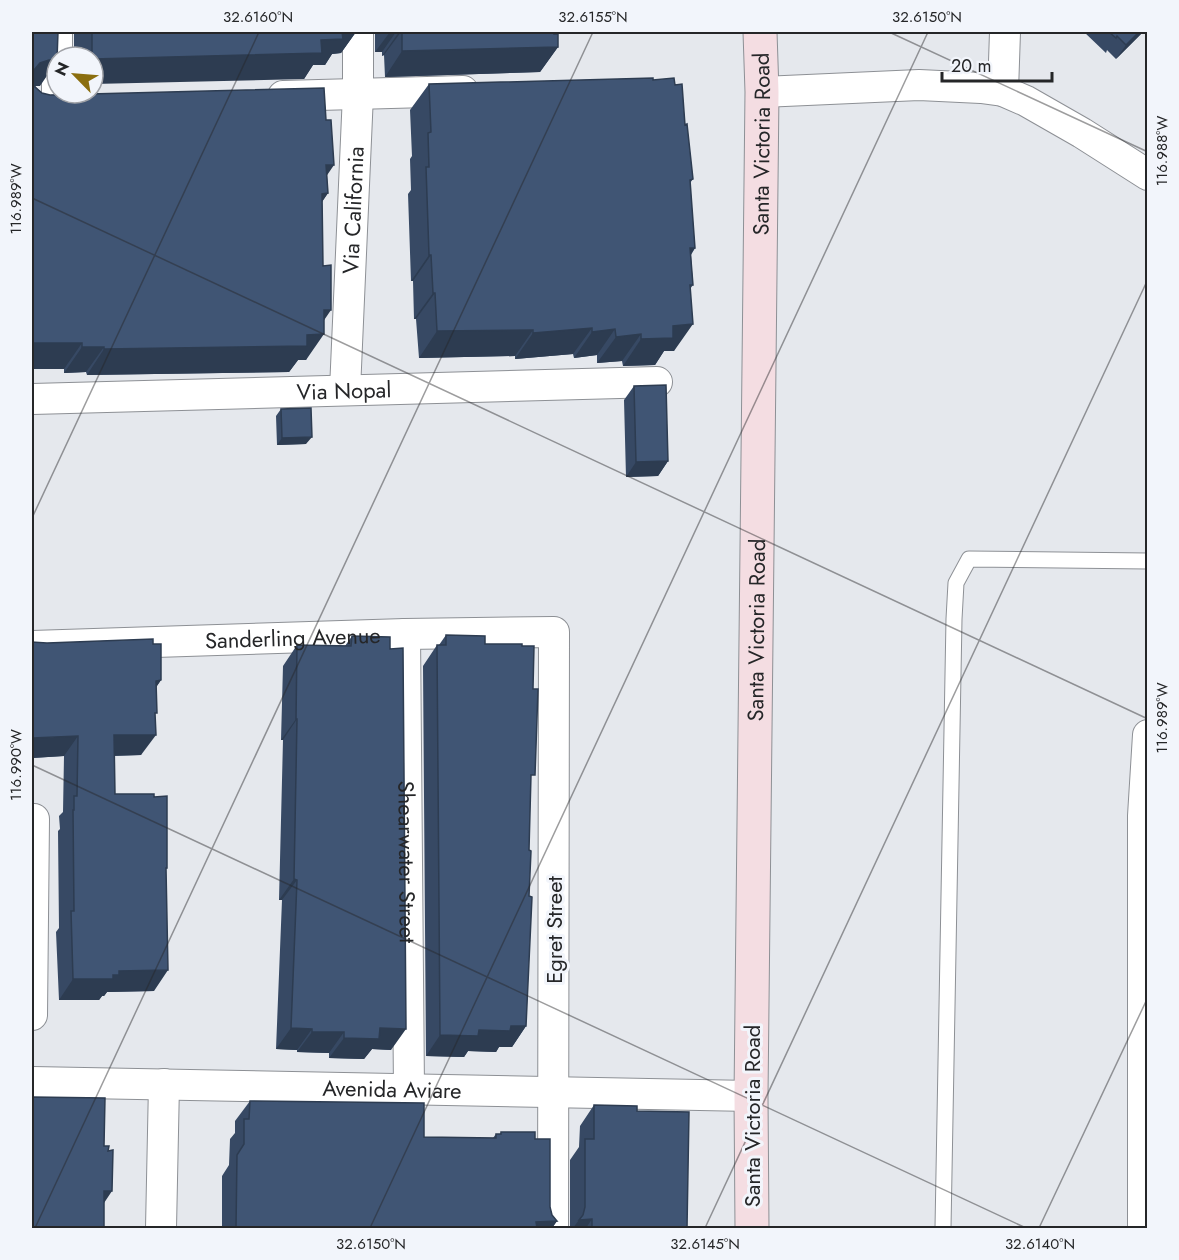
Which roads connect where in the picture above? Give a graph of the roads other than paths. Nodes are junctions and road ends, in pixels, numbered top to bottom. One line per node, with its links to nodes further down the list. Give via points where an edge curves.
1 (358, 32): 7 (street, Via California)
2 (760, 32): 5 (street, Santa Victoria Road)
3 (1005, 32): 6 (street)
4 (489, 91): 7 (street)
5 (762, 92): 6 (street, via 919,85); 26 (street, Santa Victoria Road)
6 (1003, 92): 9 (street, via 1082,133)
7 (358, 94): 8 (street); 11 (street, Via California)
8 (260, 97)
9 (1148, 175)
10 (657, 382): 11 (street, Via Nopal)
11 (345, 390): 12 (street, Via Nopal)
12 (32, 399)
13 (1148, 561): 30 (lane, via 969,559 956,583)
14 (554, 632): 15 (street, Sanderling Avenue); 25 (street, Egret Street)
15 (405, 634): 16 (street, Sanderling Avenue); 24 (street, Shearwater Street)
16 (32, 646)
17 (1148, 735): 18 (street)
18 (1145, 816): 31 (street)
19 (34, 819): 20 (street)
20 (32, 932): 21 (street)
21 (32, 1015)
22 (32, 1082): 23 (street, Avenida Aviare)
23 (164, 1084): 24 (street, Avenida Aviare); 27 (street)
24 (409, 1090): 25 (street, Avenida Aviare)
25 (554, 1092): 26 (street, Avenida Aviare); 28 (street, Egret Street)
26 (751, 1096): 29 (street, Santa Victoria Road)
27 (161, 1228)
28 (554, 1228)
29 (752, 1228)
30 (943, 1228)
31 (1143, 1228)

